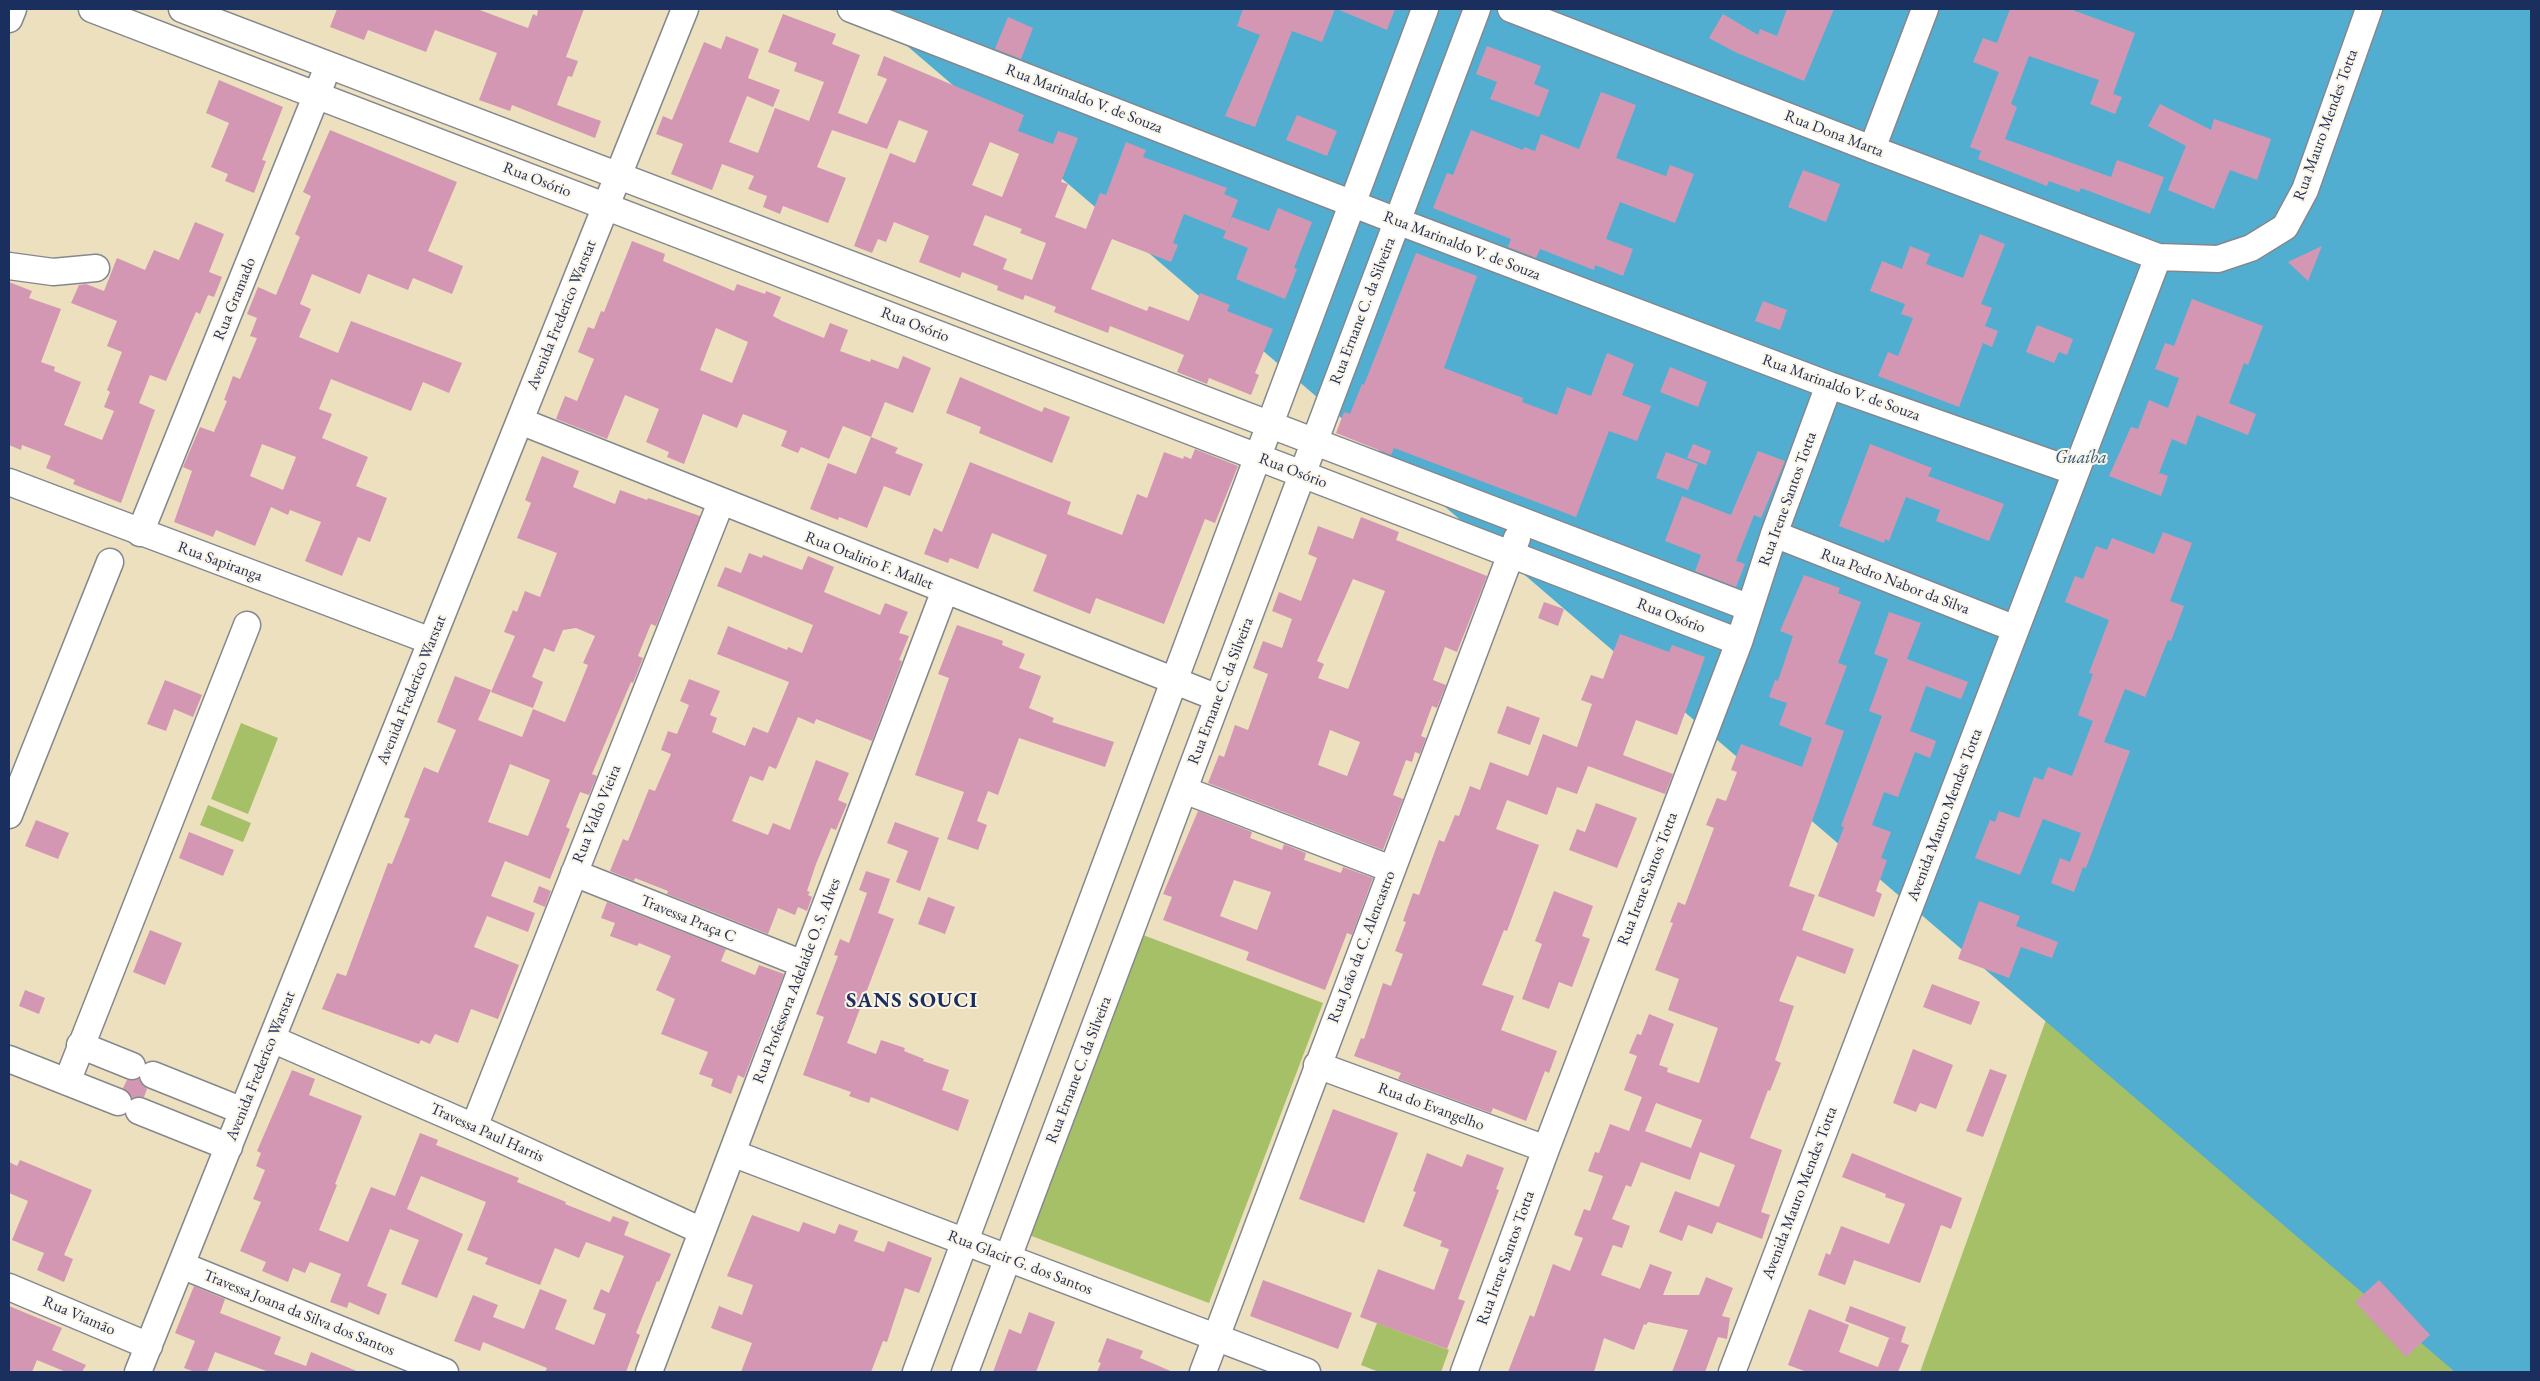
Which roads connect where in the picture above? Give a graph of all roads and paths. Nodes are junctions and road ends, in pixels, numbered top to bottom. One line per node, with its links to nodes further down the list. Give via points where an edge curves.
1 (13, 9): 11 (street)
2 (182, 9): 12 (street, Rua Osório)
3 (685, 9): 17 (street, Avenida Frederico Warstat)
4 (851, 9): 18 (street, Rua Marinaldo V. de Souza)
5 (1425, 9): 18 (street)
6 (1477, 9): 20 (street, Rua Ernane C. da Silveira)
7 (1512, 9): 16 (street, Rua Dona Marta)
8 (1925, 9): 16 (street)
9 (2369, 9): 21 (street, Rua Mauro Mendes Totta, via 2305,190 2285,226 2251,248 2218,259)
10 (106, 11): 13 (street, Rua Osório)
11 (9, 19)
12 (329, 65): 13 (street, Rua Gramado); 14 (street, Rua Osório)
13 (317, 95): 15 (street, Rua Osório); 36 (street, Rua Gramado)
14 (467, 118): 15 (street); 17 (street, Rua Osório)
15 (456, 149): 19 (street, Rua Osório)
16 (1872, 149): 21 (street, Rua Dona Marta)
17 (618, 176): 19 (street, Avenida Frederico Warstat); 22 (street, Rua Osório)
18 (1352, 204): 20 (street, Rua Marinaldo V. de Souza); 28 (street)
19 (606, 206): 25 (street, Rua Osório); 27 (street, Avenida Frederico Warstat)
20 (1397, 221): 26 (street, Rua Marinaldo V. de Souza); 29 (street, Rua Ernane C. da Silveira)
21 (2158, 257): 31 (street, Avenida Mauro Mendes Totta)
22 (832, 258): 25 (street); 28 (street, Rua Osório)
23 (9, 266): 24 (street, via 54,272)
24 (96, 268)
25 (820, 289): 30 (street, Rua Osório)
26 (1829, 385): 31 (street, Rua Marinaldo V. de Souza); 37 (street, Rua Irene Santos Totta)
27 (520, 421): 34 (street, Rua Otalirio F. Mallet); 44 (street, Avenida Frederico Warstat)
28 (1270, 424): 29 (street, Rua Osório); 30 (street)
29 (1315, 442): 32 (street, Rua Ernane C. da Silveira); 35 (street, Rua Osório)
30 (1258, 457): 32 (street, Rua Osório); 46 (street)
31 (2076, 472): 43 (street, Avenida Mauro Mendes Totta)
32 (1302, 474): 38 (street, Rua Osório); 47 (street, Rua Ernane C. da Silveira)
33 (9, 482): 36 (street, Rua Sapiranga)
34 (721, 502): 40 (street, Rua Otalirio F. Mallet); 51 (street, Rua Valdo Vieira)
35 (1523, 522): 38 (street, Rua João da C. Alencastro); 41 (street, Rua Osório)
36 (140, 533): 44 (street, Rua Sapiranga)
37 (1774, 534): 41 (street, Rua Irene Santos Totta); 43 (street, Rua Pedro Nabor da Silva)
38 (1510, 554): 45 (street, Rua Osório); 50 (street, Rua João da C. Alencastro)
39 (110, 562): 49 (street)
40 (945, 590): 46 (street, Rua Otalirio F. Mallet); 52 (street, Rua Professora Adelaide O. S. Alves)
41 (1750, 608): 45 (street, Rua Irene Santos Totta)
42 (247, 625): 54 (street)
43 (2016, 629): 78 (street, Avenida Mauro Mendes Totta)
44 (431, 641): 53 (street, Avenida Frederico Warstat)
45 (1738, 642): 61 (street, Rua Irene Santos Totta)
46 (1174, 680): 47 (street, Rua Otalirio F. Mallet); 64 (street)
47 (1218, 698): 48 (street, Rua Ernane C. da Silveira)
48 (1184, 790): 50 (street); 65 (street, Rua Ernane C. da Silveira)
49 (9, 815)
50 (1391, 868): 56 (street, Rua João da C. Alencastro)
51 (574, 873): 52 (street, Travessa Praça C); 59 (street, Rua Valdo Vieira)
52 (803, 964): 62 (street, Rua Professora Adelaide O. S. Alves)
53 (272, 1039): 58 (street, Avenida Frederico Warstat); 59 (street, Travessa Paul Harris)
54 (80, 1045): 57 (street); 58 (street)
55 (9, 1059): 57 (street)
56 (1317, 1065): 61 (street, Rua do Evangelho); 68 (street, Rua João da C. Alencastro)
57 (67, 1082): 60 (street)
58 (243, 1111): 60 (street, Avenida Frederico Warstat)
59 (474, 1127): 63 (street, Travessa Paul Harris)
60 (229, 1147): 66 (street, Avenida Frederico Warstat)
61 (1546, 1149): 77 (street, Rua Irene Santos Totta)
62 (732, 1153): 63 (street, Rua Professora Adelaide O. S. Alves); 64 (street, Rua Glacir G. dos Santos)
63 (702, 1231): 72 (street, Rua Professora Adelaide O. S. Alves)
64 (964, 1242): 65 (street, Rua Glacir G. dos Santos); 73 (street)
65 (1008, 1258): 68 (street, Rua Glacir G. dos Santos); 74 (street, Rua Ernane C. da Silveira)
66 (181, 1265): 69 (street, Avenida Frederico Warstat); 71 (street, Travessa Joana da Silva dos Santos)
67 (9, 1286): 69 (street, Rua Viamão)
68 (1216, 1338): 75 (street, Rua João da C. Alencastro); 76 (street, Rua Glacir G. dos Santos)
69 (149, 1346): 70 (street, Avenida Frederico Warstat)
70 (138, 1372)
71 (445, 1372)
72 (649, 1372)
73 (916, 1372)
74 (965, 1372)
75 (1203, 1372)
76 (1307, 1372)
77 (1464, 1372)
78 (1732, 1372)

